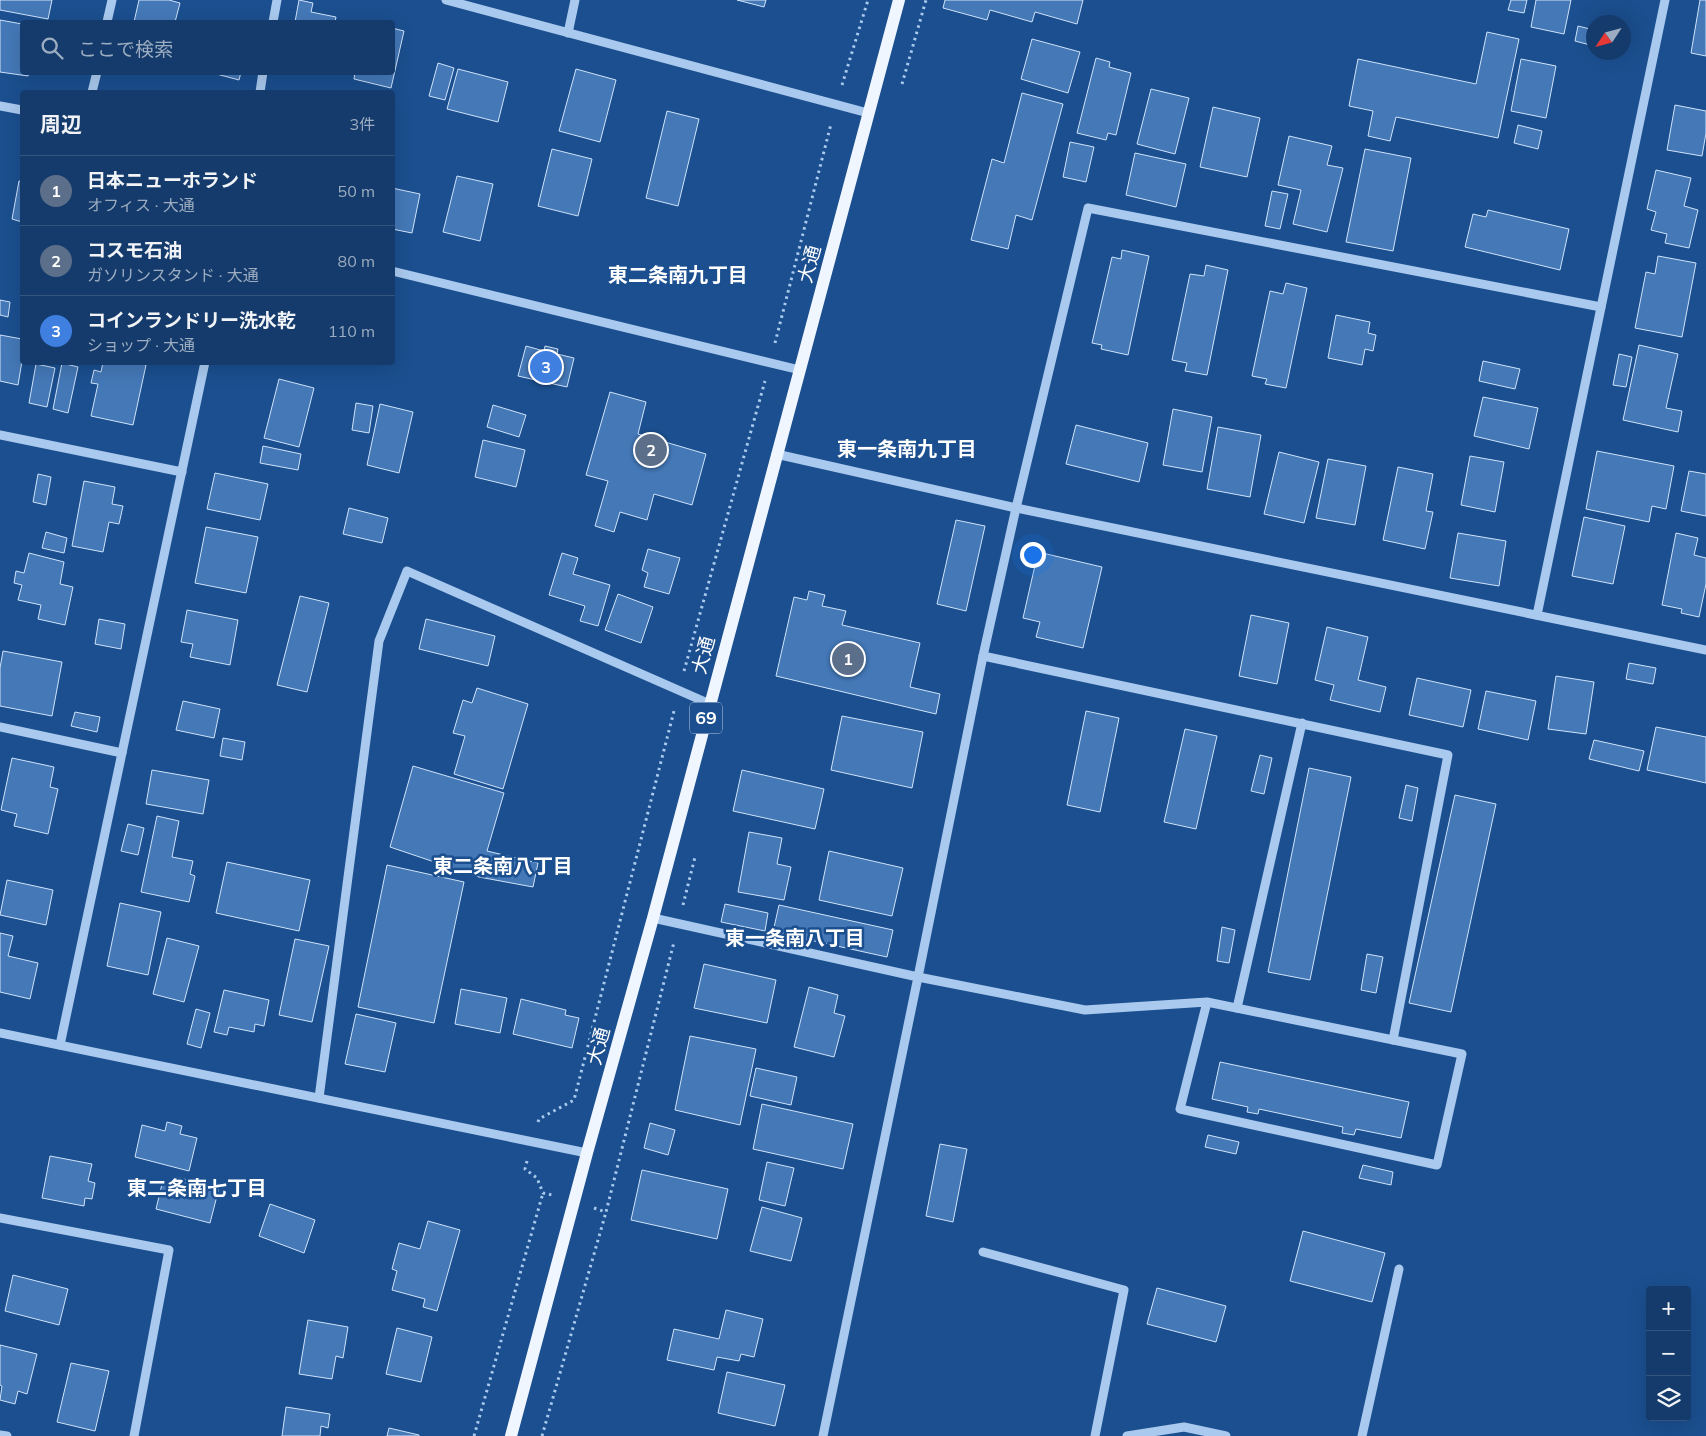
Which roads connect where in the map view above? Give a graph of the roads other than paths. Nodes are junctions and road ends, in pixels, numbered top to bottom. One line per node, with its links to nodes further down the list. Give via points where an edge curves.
1 (112, 0): 7 (street)
2 (277, 0): 8 (street)
3 (446, 0): 9 (street)
4 (575, 0): 9 (street)
5 (899, 0): 16 (main road, 大通 / 69)
6 (1665, 0): 18 (street)
7 (108, 20)
8 (273, 20)
9 (568, 33): 16 (street)
10 (95, 75): 12 (street)
11 (263, 75): 13 (street)
12 (92, 90)
13 (260, 90)
14 (0, 106): 15 (street)
15 (20, 110)
16 (868, 113): 20 (main road, 大通 / 69)
17 (395, 272): 20 (street)
18 (1601, 306): 24 (street, via 1088,208); 25 (street)
19 (204, 365): 23 (street)
20 (800, 370): 22 (main road, 大通 / 69)
21 (0, 436): 23 (street)
22 (776, 454): 24 (street); 28 (main road, 大通 / 69)
23 (182, 472): 31 (street)
24 (1016, 508): 25 (street); 27 (street)
25 (1536, 615): 26 (street)
26 (1706, 650)
27 (983, 656): 29 (street); 33 (street)
28 (710, 704): 32 (main road, 大通 / 69); 39 (street, via 407,571 379,641)
29 (1302, 723): 35 (street); 37 (street, via 1448,755)
30 (0, 727): 31 (street)
31 (122, 753): 38 (street)
32 (653, 918): 33 (street); 40 (main road, 大通 / 69)
33 (918, 977): 34 (street, via 1084,1010); 48 (street)
34 (1207, 1002): 35 (street); 37 (street, via 1180,1109 1437,1165 1462,1054)
35 (1237, 1008): 37 (street)
36 (0, 1033): 38 (street)
37 (1394, 1040)
38 (60, 1045): 39 (street)
39 (319, 1098): 40 (street)
40 (587, 1153): 47 (main road, 大通 / 69)
41 (0, 1218): 46 (street, via 169,1250)
42 (982, 1252): 49 (street, via 1124,1290)
43 (1399, 1269): 52 (street)
44 (0, 1435): 45 (street)
45 (6, 1436)
46 (134, 1436)
47 (511, 1436)
48 (823, 1436)
49 (1095, 1436)
50 (1126, 1436): 51 (street, via 1184,1427)
51 (1226, 1436)
52 (1362, 1436)

